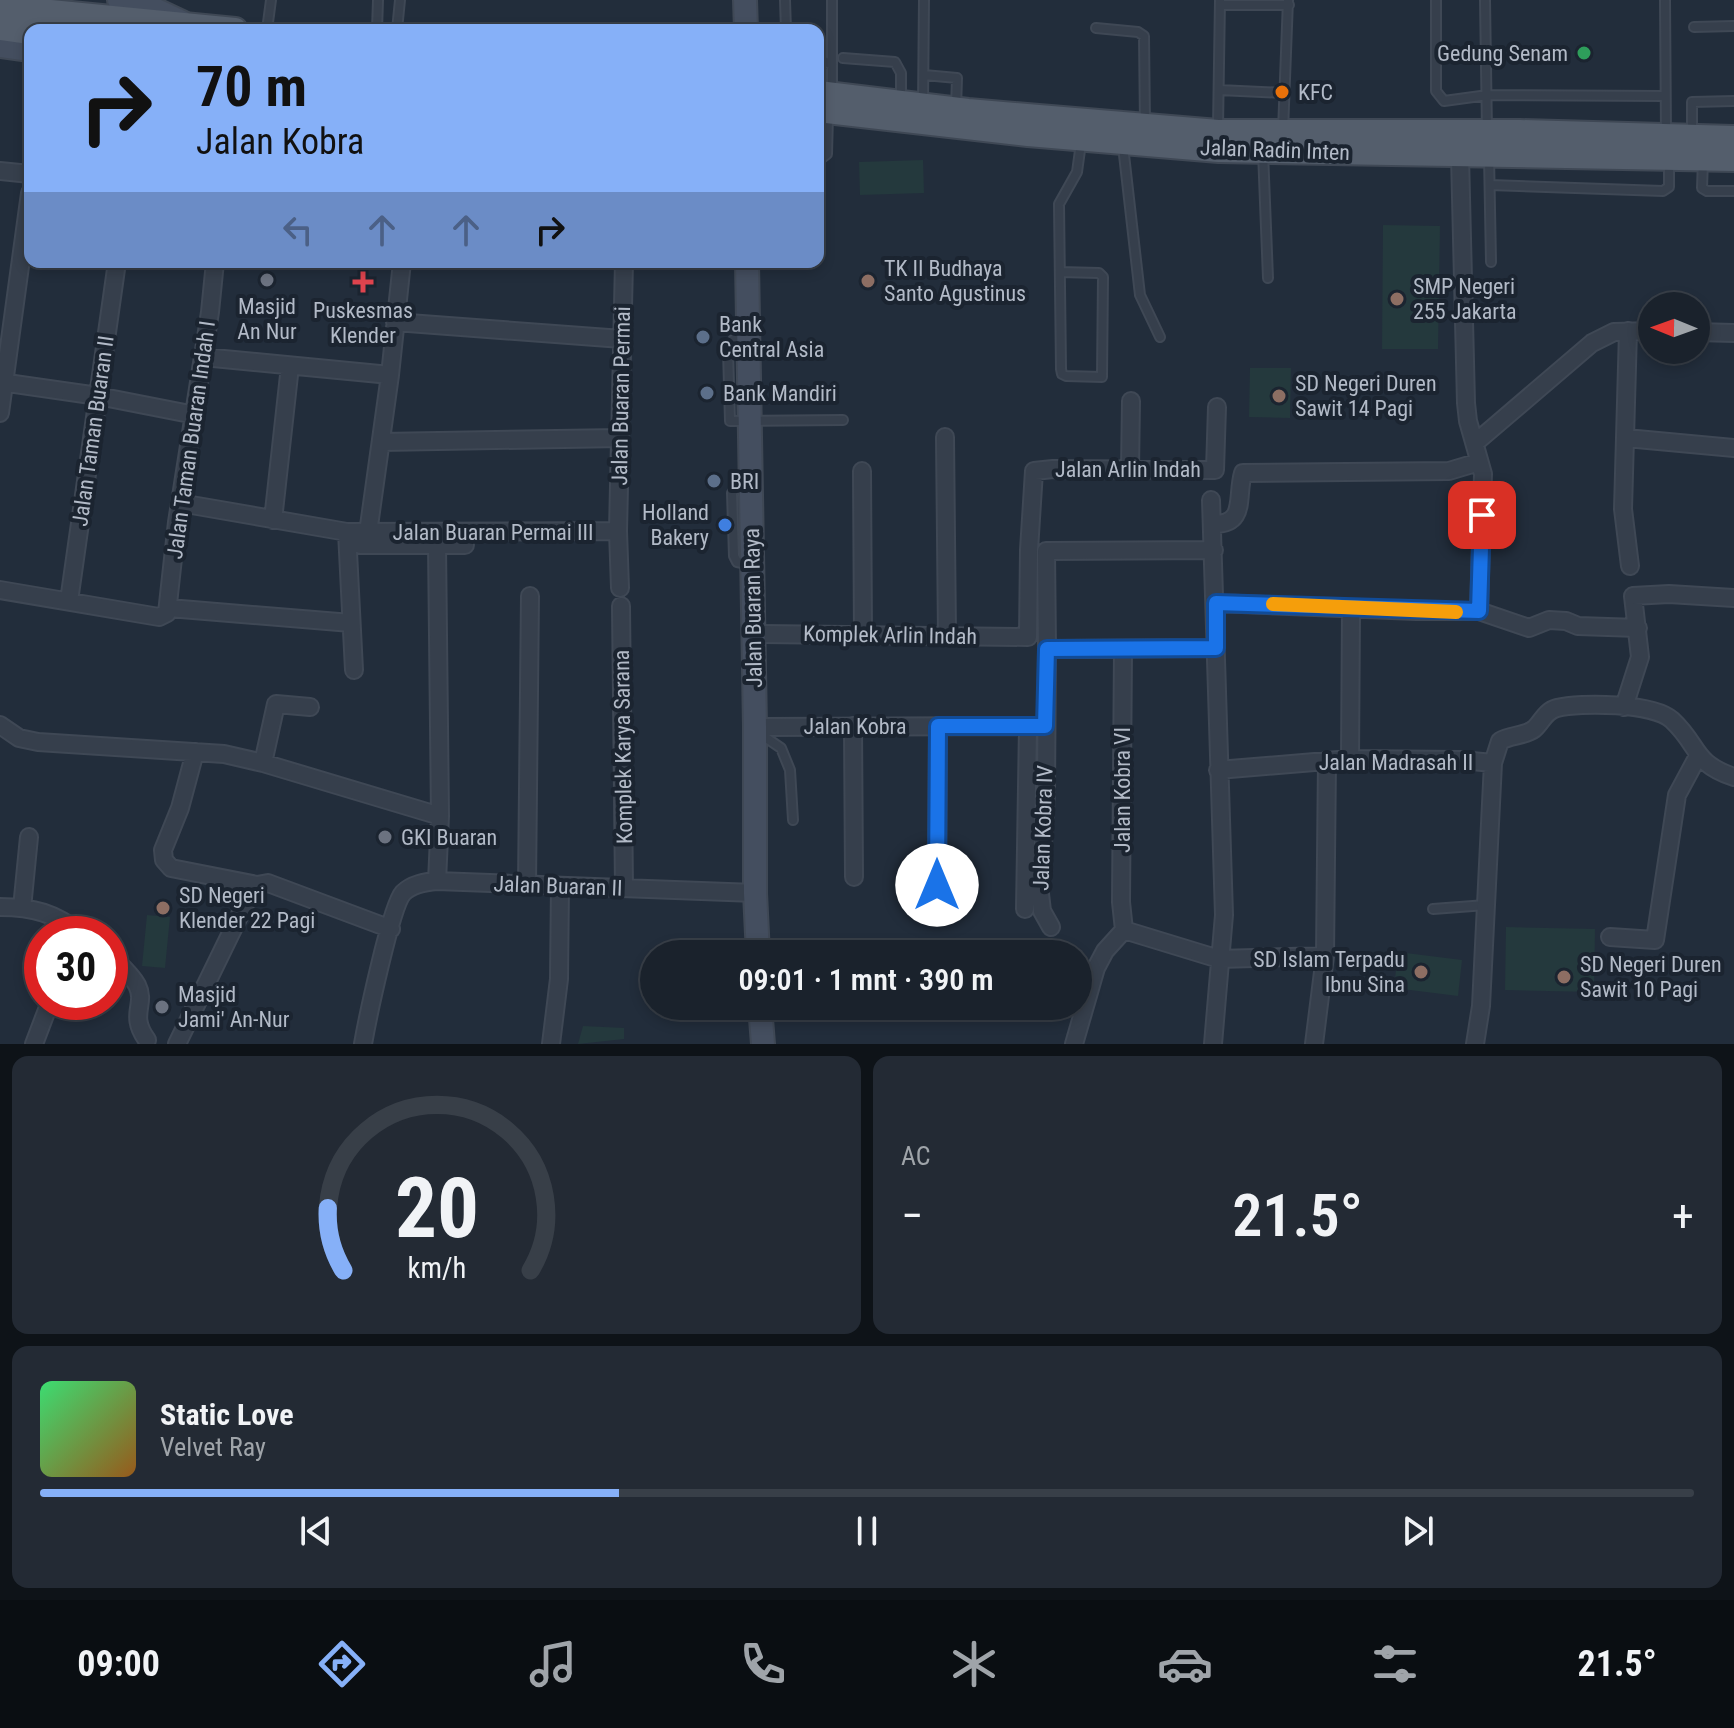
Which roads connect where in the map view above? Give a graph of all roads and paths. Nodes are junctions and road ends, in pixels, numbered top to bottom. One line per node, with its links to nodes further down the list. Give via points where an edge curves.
1 (119, 0): 16 (street, via 150,7)
2 (270, 0): 17 (lane)
3 (378, 0): 18 (lane)
4 (400, 0): 19 (lane)
5 (745, 0): 20 (street)
6 (785, 0): 21 (lane)
7 (832, 0): 31 (lane)
8 (924, 0): 32 (lane)
9 (1436, 0): 35 (lane, via 1437,94 1444,101)
10 (1485, 0): 35 (lane)
11 (1665, 0): 36 (lane)
12 (1220, 2): 13 (lane); 33 (lane)
13 (1289, 3): 34 (lane)
14 (0, 7): 15 (main road)
15 (173, 24)
16 (185, 24)
17 (268, 24)
18 (377, 24)
19 (398, 24)
20 (746, 24)
21 (786, 24)
22 (1734, 26): 23 (lane)
23 (1694, 27)
24 (0, 28): 26 (main road)
25 (1096, 28): 41 (lane, via 1144,36)
26 (24, 31)
27 (0, 46): 28 (street)
28 (24, 49)
29 (843, 58): 39 (lane, via 895,62)
30 (824, 61): 31 (lane)
31 (832, 65): 38 (lane)
32 (924, 75): 39 (lane); 40 (lane, via 957,78)
33 (1219, 90): 34 (lane); 42 (lane)
34 (1284, 93): 43 (lane)
35 (1488, 95): 36 (lane); 47 (lane)
36 (1664, 96): 49 (lane)
37 (1734, 101): 48 (lane, via 1692,102)
38 (824, 102): 39 (main road, Jalan Radin Inten); 44 (main road, Jalan Radin Inten); 51 (lane)
39 (912, 103): 40 (main road, Jalan Radin Inten)
40 (956, 109): 41 (main road, Jalan Radin Inten)
41 (1145, 126): 42 (main road, Jalan Radin Inten)
42 (1218, 132): 43 (main road, Jalan Radin Inten)
43 (1283, 134): 47 (main road, Jalan Radin Inten)
44 (1081, 138): 46 (main road, Jalan Radin Inten); 65 (lane, via 1077,172 1059,204)
45 (1734, 138): 48 (main road, Jalan Radin Inten)
46 (1123, 142): 50 (main road, Jalan Radin Inten); 72 (lane, via 1138,285)
47 (1488, 144): 49 (main road, Jalan Radin Inten); 52 (main road, Jalan Radin Inten); 56 (lane)
48 (1697, 148): 49 (main road, Jalan Radin Inten); 53 (main road, Jalan Radin Inten); 57 (lane, via 1702,188)
49 (1667, 149): 56 (lane, via 1669,187 1663,191)
50 (1263, 151): 52 (main road, Jalan Radin Inten); 66 (lane)
51 (824, 156)
52 (1460, 156): 89 (street, via 1466,403)
53 (1734, 159)
54 (0, 171): 55 (street)
55 (24, 173)
56 (1490, 185): 59 (lane)
57 (1734, 191)
58 (24, 234): 77 (street)
59 (1491, 262)
60 (116, 268): 78 (street, Jalan Taman Buaran II)
61 (214, 268): 74 (street, Jalan Taman Buaran Indah I)
62 (401, 268): 67 (street)
63 (624, 268): 73 (street, Jalan Buaran Permai)
64 (747, 268): 84 (street, Jalan Buaran Raya)
65 (1060, 272): 65 (lane, via 1062,374 1102,377 1103,277)
66 (1268, 278)
67 (395, 322): 73 (street); 76 (street)
68 (1628, 331): 69 (street); 87 (street); 89 (street, via 1592,343)
69 (1638, 331)
70 (1710, 332): 71 (street)
71 (1734, 333)
72 (1160, 337)
73 (622, 339): 86 (street, Jalan Buaran Permai)
74 (203, 357): 75 (street); 82 (street, Jalan Taman Buaran Indah I)
75 (290, 366): 76 (street); 96 (street)
76 (390, 375): 88 (street)
77 (2, 382): 78 (street); 81 (street)
78 (98, 396): 82 (street); 109 (street, Jalan Taman Buaran II)
79 (1131, 401): 92 (street)
80 (1217, 407): 92 (street, Jalan Arlin Indah, via 1215,470)
81 (0, 413)
82 (195, 415): 95 (street, Jalan Taman Buaran Indah I)
83 (843, 420): 84 (lane)
84 (751, 422): 117 (street, Jalan Buaran Raya)
85 (945, 437): 119 (street)
86 (620, 438): 88 (street); 98 (street, Jalan Buaran Permai)
87 (1626, 438): 90 (street); 104 (street, via 1623,509)
88 (381, 442): 100 (street)
89 (1475, 443): 91 (street)
90 (1734, 448)
91 (1479, 462): 97 (street, via 1449,471 1243,473 1234,519); 113 (street)
92 (1130, 469): 120 (street, Jalan Arlin Indah, via 1036,474)
93 (862, 471): 118 (street)
94 (1211, 500): 97 (street)
95 (180, 503): 96 (street); 114 (street, Jalan Taman Buaran Indah I)
96 (273, 520): 99 (street)
97 (1213, 524): 103 (street)
98 (618, 531): 100 (street, Jalan Buaran Permai III); 105 (street, Jalan Buaran Permai)
99 (347, 532): 100 (street); 115 (street)
100 (365, 539): 101 (street)
101 (437, 545): 102 (street); 141 (street)
102 (465, 545)
103 (1214, 550): 110 (street); 122 (street, via 1046,551)
104 (1630, 566)
105 (620, 588)
106 (0, 590): 109 (street)
107 (530, 596): 147 (street)
108 (1734, 598): 116 (street, via 1635,595)
109 (69, 601): 114 (street)
110 (1216, 603): 112 (street); 121 (street)
111 (621, 606): 150 (street, Komplek Karya Sarana)
112 (1351, 609): 113 (street); 135 (street)
113 (1479, 611): 116 (street, via 1529,628 1549,620)
114 (166, 612): 115 (street)
115 (351, 623): 124 (street)
116 (1638, 628): 126 (street, via 1640,657)
117 (753, 634): 118 (street, Komplek Arlin Indah); 132 (street, Jalan Buaran Raya)
118 (863, 635): 119 (street, Komplek Arlin Indah)
119 (947, 636): 120 (street, Komplek Arlin Indah)
120 (1028, 637)
121 (1216, 648): 123 (street); 139 (street)
122 (1047, 649): 123 (street); 131 (street)
123 (1123, 650): 160 (street, Jalan Kobra VI)
124 (354, 670)
125 (310, 707): 137 (street, via 275,706)
126 (1624, 707): 134 (street, Jalan Madrasah II, via 1669,717); 138 (street, Jalan Madrasah II, via 1549,711 1530,731 1500,741)
127 (0, 725): 133 (street, via 19,738 38,742)
128 (853, 726): 129 (street, Jalan Kobra); 132 (street, Jalan Kobra); 144 (street)
129 (938, 726): 130 (street, Jalan Kobra); 148 (street)
130 (1028, 726): 131 (street, Jalan Kobra); 155 (street)
131 (1045, 726): 158 (street, Jalan Kobra IV, via 1040,894)
132 (755, 729): 142 (lane, via 781,748 791,776); 151 (street, Jalan Buaran Raya)
133 (195, 752): 137 (street); 146 (street, via 164,860 179,871)
134 (1698, 756): 140 (street, Jalan Madrasah II, via 1713,770); 161 (street, via 1677,795 1655,940)
135 (1350, 759): 136 (street, Jalan Madrasah II); 138 (street, Jalan Madrasah II)
136 (1327, 760): 139 (street, Jalan Madrasah II); 163 (street)
137 (263, 763): 141 (street)
138 (1493, 763): 152 (street)
139 (1218, 770): 164 (street, via 1224,915)
140 (1734, 777)
141 (440, 816): 145 (street)
142 (793, 820)
143 (29, 837): 154 (street)
144 (854, 877)
145 (437, 881): 147 (street, Jalan Buaran II); 159 (street, Jalan Buaran II, via 417,884 400,896)
146 (257, 885): 159 (street, via 268,883); 170 (street)
147 (527, 885): 149 (street, Jalan Buaran II)
148 (937, 885)
149 (560, 886): 150 (street, Jalan Buaran II); 172 (street, via 559,979)
150 (624, 888): 151 (street, Jalan Buaran II)
151 (755, 893): 162 (street, Jalan Buaran Raya)
152 (1487, 905): 156 (lane); 177 (street)
153 (0, 907): 154 (street)
154 (22, 908): 157 (street)
155 (1025, 909)
156 (1433, 909)
157 (52, 916)
158 (1051, 927)
159 (391, 929): 171 (street, Jalan Buaran II)
160 (1124, 930): 164 (street); 174 (street, via 1096,968)
161 (1610, 937)
162 (757, 940)
163 (1325, 956): 164 (street); 176 (street)
164 (1219, 959): 175 (street)
165 (128, 975): 168 (street, via 138,986 138,1028)
166 (43, 1020): 169 (street)
167 (761, 1020): 173 (street)
168 (151, 1043)
169 (34, 1044)
170 (177, 1044)
171 (363, 1044)
172 (551, 1044)
173 (763, 1044)
174 (1074, 1044)
175 (1213, 1044)
176 (1314, 1044)
177 (1475, 1044)

